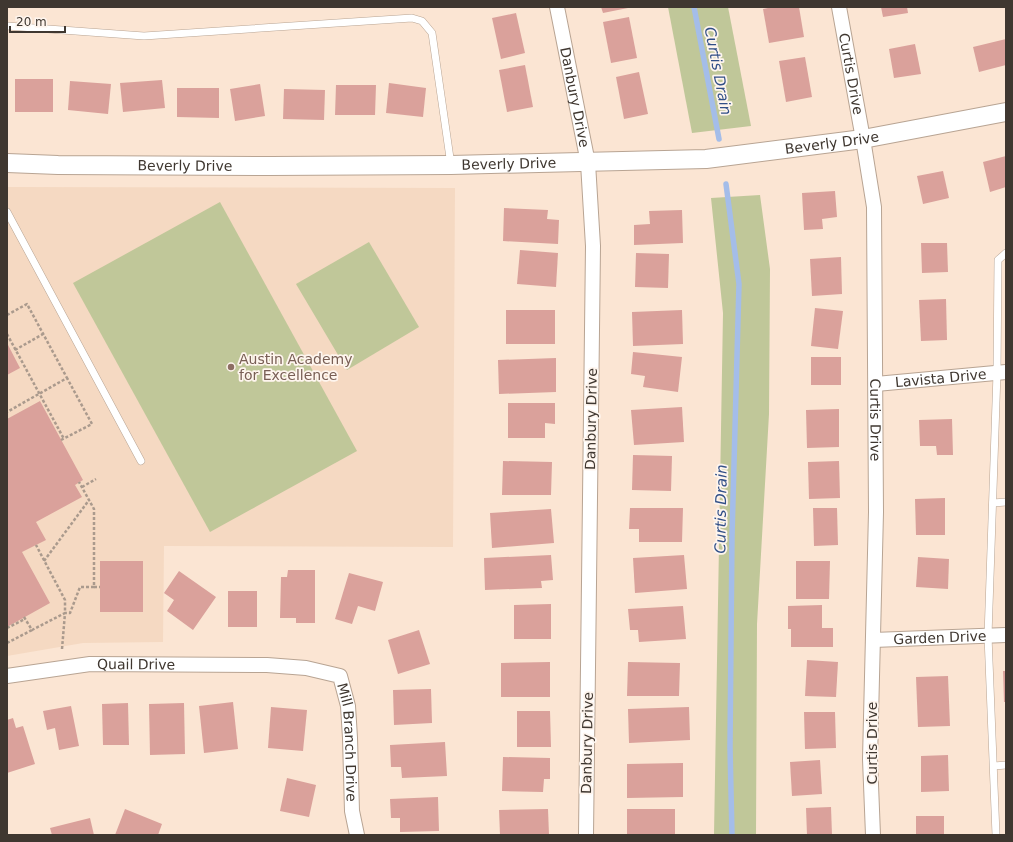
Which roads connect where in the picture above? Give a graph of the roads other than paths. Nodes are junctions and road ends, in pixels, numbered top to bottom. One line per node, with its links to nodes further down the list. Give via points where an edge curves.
1 (557, 7): 7 (street, Danbury Drive)
2 (839, 7): 5 (street, Curtis Drive)
3 (7, 26): 8 (lane, via 144,36 412,18 422,21 432,33)
4 (1006, 112): 5 (street, Beverly Drive)
5 (863, 139): 7 (street, Beverly Drive, via 706,159); 12 (street, Curtis Drive, via 874,207)
6 (7, 163): 8 (street, Beverly Drive)
7 (588, 163): 8 (street, Beverly Drive); 24 (street, Danbury Drive, via 593,254)
8 (451, 165)
9 (7, 212): 13 (lane)
10 (1006, 253): 11 (lane, via 998,260)
11 (1001, 372): 12 (street, Lavista Drive); 15 (lane)
12 (876, 384): 18 (street, Curtis Drive)
13 (141, 461)
14 (1006, 502): 15 (lane)
15 (993, 503): 17 (lane)
16 (1006, 635): 17 (street, Garden Drive)
17 (988, 636): 18 (street, Garden Drive); 22 (lane)
18 (873, 640): 25 (street, Curtis Drive, via 870,759)
19 (267, 665): 20 (street, Quail Drive, via 90,664); 23 (street, Mill Branch Drive, via 306,668 340,676 348,706 352,811)
20 (7, 676)
21 (1006, 765): 22 (lane)
22 (994, 766): 26 (lane)
23 (357, 835)
24 (586, 835)
25 (873, 835)
26 (996, 835)

